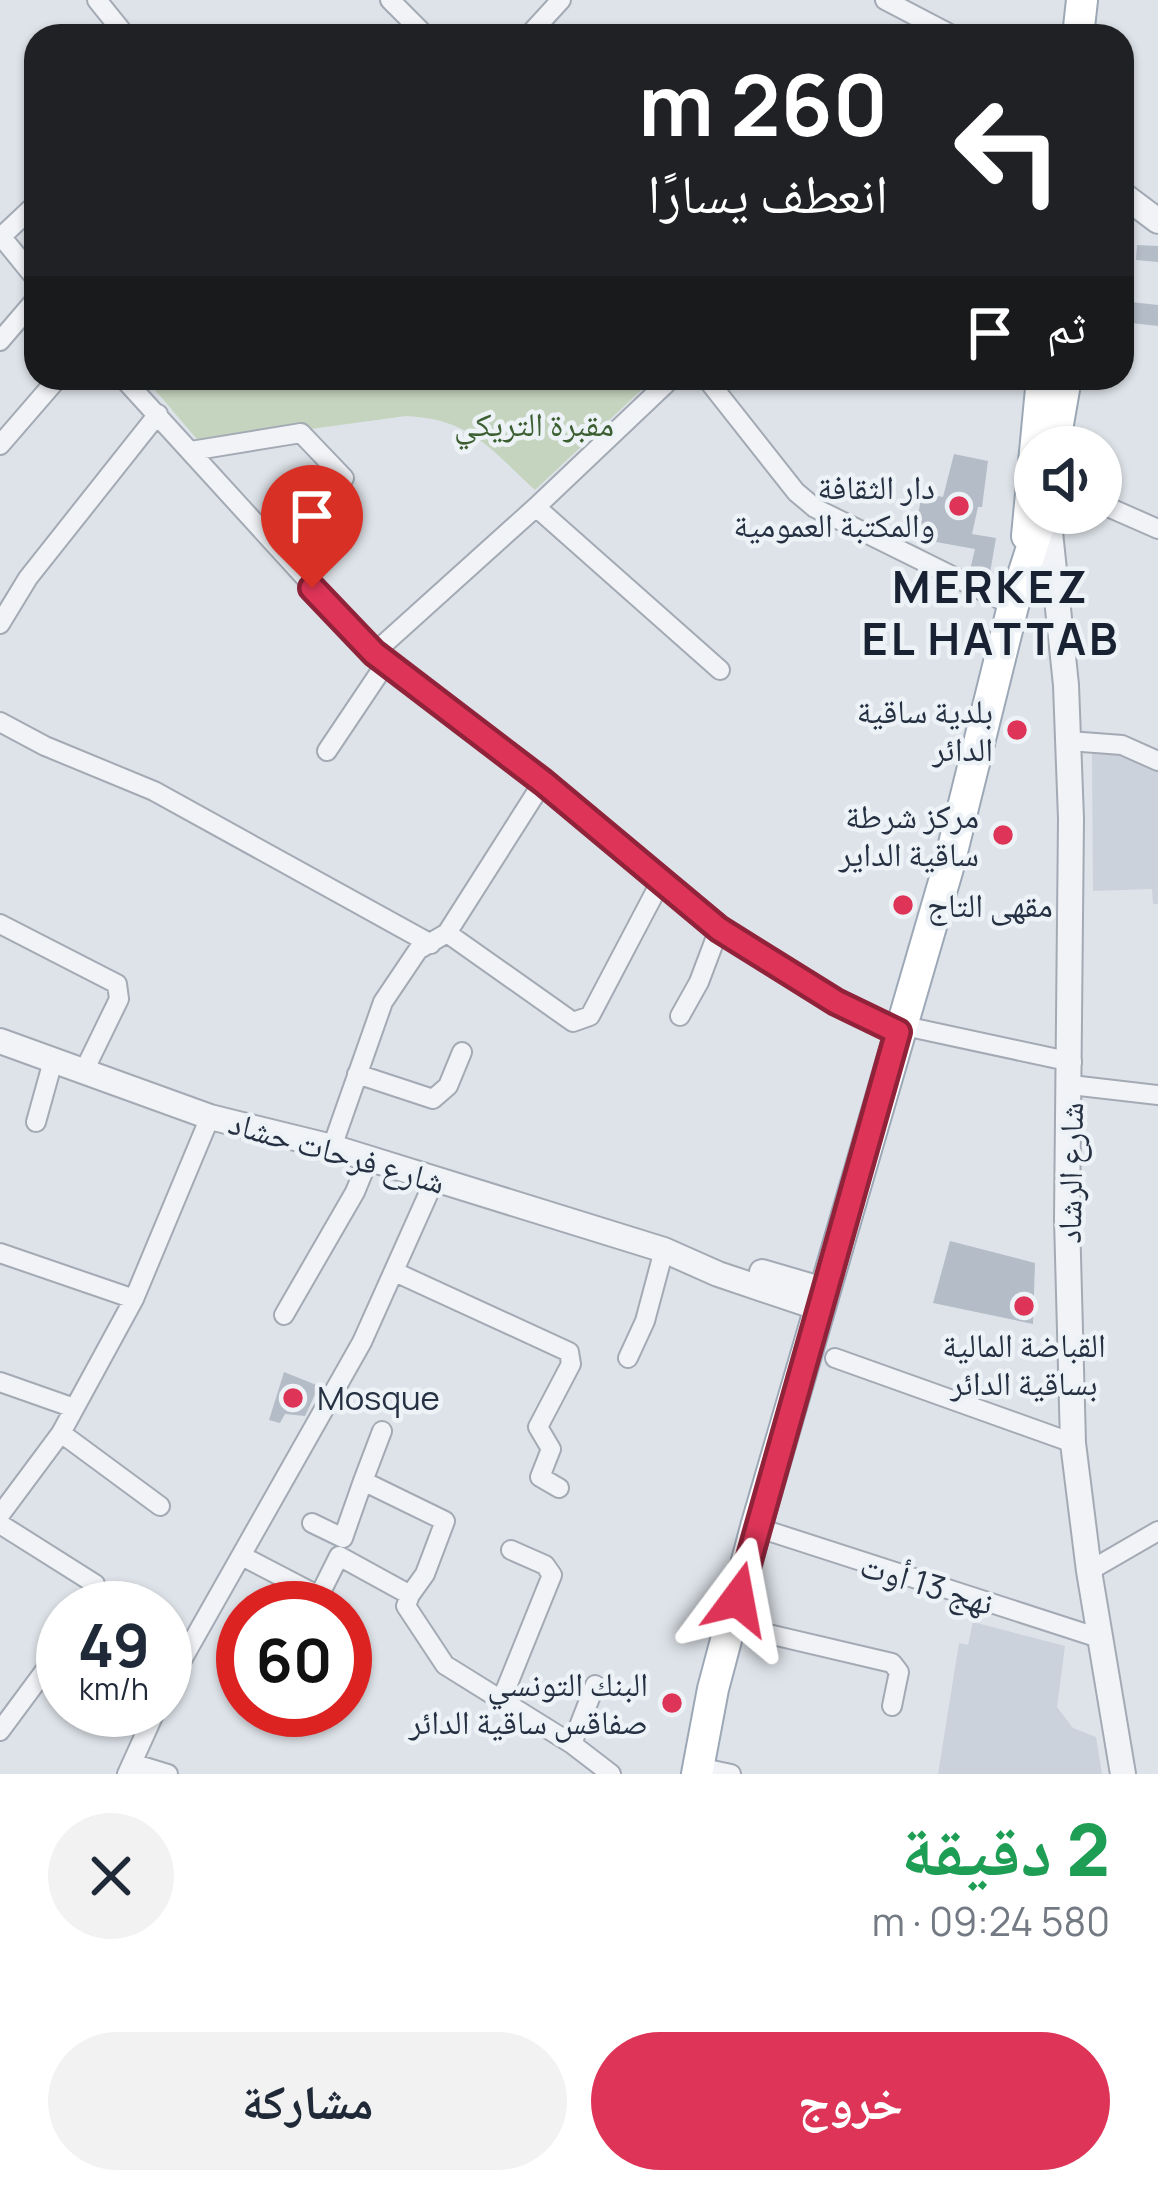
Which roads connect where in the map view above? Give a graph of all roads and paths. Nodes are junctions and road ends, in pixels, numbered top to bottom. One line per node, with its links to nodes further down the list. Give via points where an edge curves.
1 (97, 0): 5 (street)
2 (390, 0): 6 (street)
3 (562, 0): 7 (street)
4 (885, 0): 8 (street)
5 (116, 24)
6 (414, 24)
7 (540, 24)
8 (931, 24)
9 (24, 215): 10 (street)
10 (1, 236): 11 (street)
11 (24, 264)
12 (24, 313): 13 (street)
13 (0, 341)
14 (48, 390): 23 (street)
15 (135, 390): 20 (street)
16 (659, 390): 26 (street)
17 (715, 390): 31 (street, via 815,508)
18 (1042, 390): 21 (main road)
19 (1064, 390): 22 (main road)
20 (158, 414): 24 (street); 32 (street)
21 (1040, 426)
22 (1058, 426)
23 (0, 445)
24 (191, 451): 25 (street, via 301,433); 33 (street)
25 (344, 478)
26 (536, 508): 33 (street); 34 (street)
27 (1122, 513): 28 (street)
28 (1158, 529)
29 (1039, 534): 30 (main road)
30 (1041, 565): 31 (main road); 36 (street, شارع الرشاد)
31 (1012, 605): 45 (main road, via 949,868)
32 (0, 624)
33 (380, 658): 37 (street); 39 (street)
34 (720, 670)
35 (0, 722): 43 (street, via 154,791)
36 (1069, 741): 38 (street, via 1122,745); 51 (street, شارع الرشاد)
37 (327, 751)
38 (1158, 761)
39 (543, 782): 40 (street); 43 (street)
40 (662, 879): 42 (street); 43 (street, via 590,1016 573,1022)
41 (0, 924): 49 (street, via 117,984 119,999)
42 (719, 929): 44 (street); 45 (street, via 836,1002)
43 (439, 939): 50 (street, via 418,950 383,1002)
44 (680, 1016)
45 (899, 1029): 51 (street); 62 (main road)
46 (0, 1041): 48 (street, شارع فرحات حشاد)
47 (462, 1052): 50 (street, via 433,1099)
48 (53, 1061): 49 (street, شارع فرحات حشاد); 54 (street)
49 (83, 1073): 53 (street, شارع فرحات حشاد)
50 (357, 1074): 55 (street)
51 (1072, 1074): 52 (street); 70 (street, شارع الرشاد)
52 (1158, 1095)
53 (210, 1117): 55 (street, شارع فرحات حشاد); 61 (street)
54 (36, 1122)
55 (332, 1147): 56 (street, شارع فرحات حشاد)
56 (369, 1158): 57 (street, شارع فرحات حشاد); 63 (street)
57 (435, 1179): 58 (street, شارع فرحات حشاد); 60 (street)
58 (671, 1252): 62 (street, شارع فرحات حشاد, via 726,1262); 64 (street)
59 (0, 1253): 61 (street)
60 (394, 1272): 72 (street, via 568,1352 571,1364 538,1427 551,1449 540,1477); 79 (street)
61 (134, 1299): 67 (street)
62 (824, 1300): 77 (main road)
63 (284, 1315)
64 (628, 1358)
65 (835, 1358): 70 (street)
66 (0, 1382): 67 (street)
67 (74, 1408): 69 (street)
68 (382, 1431): 71 (street)
69 (61, 1433): 73 (street); 74 (street)
70 (1072, 1443): 80 (street, شارع الرشاد)
71 (363, 1481): 75 (street, via 343,1538); 82 (street, via 445,1521)
72 (559, 1488)
73 (160, 1506)
74 (0, 1519): 81 (street)
75 (312, 1523)
76 (1158, 1531): 80 (street)
77 (753, 1536): 83 (main road); 84 (street, نهج 13 أوت); 94 (main road, via 732,1570 701,1680)
78 (511, 1550): 88 (street, via 553,1575)
79 (242, 1556): 82 (street, via 319,1596 339,1556); 85 (street)
80 (1089, 1571): 84 (street, شارع الرشاد)
81 (91, 1581)
82 (410, 1594): 88 (street, via 406,1606 445,1665)
83 (730, 1625): 89 (street, via 892,1663 899,1672); 94 (main road)
84 (1100, 1638): 98 (street, شارع الرشاد)
85 (192, 1643)
86 (36, 1682): 90 (street)
87 (595, 1685): 92 (street)
88 (501, 1701): 92 (street)
89 (892, 1706)
90 (0, 1731)
91 (143, 1737): 93 (street)
92 (572, 1744): 96 (street)
93 (129, 1768): 95 (street)
94 (692, 1772): 97 (street)
95 (168, 1774)
96 (611, 1774)
97 (731, 1774)
98 (1123, 1774)

